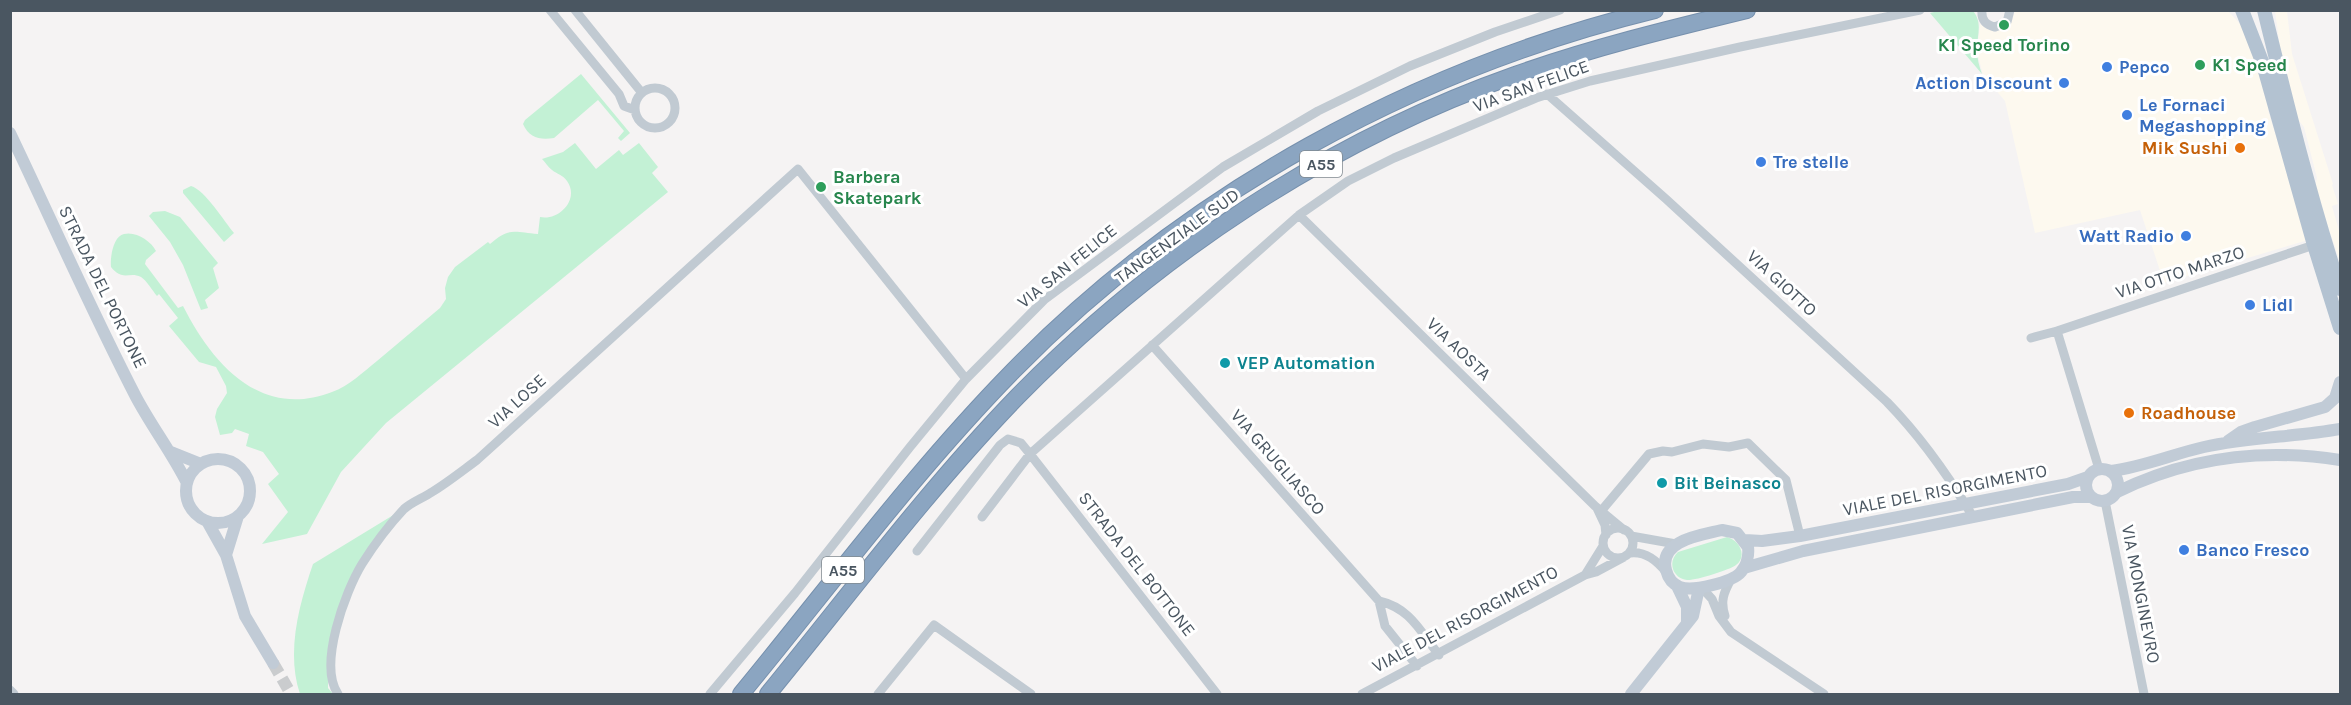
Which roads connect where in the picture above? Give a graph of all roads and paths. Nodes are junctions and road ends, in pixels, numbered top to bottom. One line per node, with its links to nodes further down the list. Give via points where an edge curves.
1 (550, 10): 14 (street, via 620,94 624,106)
2 (575, 10): 12 (street)
3 (1560, 10): 23 (street, VIA SAN FELICE, via 1495,32 1364,87 1223,167 1044,300)
4 (1655, 10): 69 (highway, TANGENZIALE SUD / A55, via 1514,52 1388,105 1263,173 1179,229 1077,311 980,406)
5 (1747, 10): 70 (highway, TANGENZIALE SUD / A55, via 1587,51 1445,103 1308,171 1200,241 1116,305 1012,402)
6 (1920, 10): 11 (street, VIA SAN FELICE)
7 (1982, 10): 10 (street, via 1986,23 1995,27 2004,25)
8 (2242, 10): 17 (main road, via 2266,75)
9 (2264, 10): 18 (main road, via 2312,199)
10 (2011, 12)
11 (1897, 13): 13 (street, VIA SAN FELICE)
12 (642, 93): 14 (street); 14 (street, via 658,88 668,93 674,102 673,118 664,126 652,128 641,122)
13 (1547, 94): 16 (street, VIA SAN FELICE, via 1394,158 1348,181); 37 (street, VIA GIOTTO, via 1887,402 1915,432)
14 (635, 110)
15 (10, 133): 27 (street, STRADA DEL PORTONE, via 104,333 150,422)
16 (1299, 215): 22 (street, VIA SAN FELICE); 38 (street, VIA AOSTA)
17 (2314, 245): 19 (main road); 20 (street, VIA OTTO MARZO)
18 (2340, 289)
19 (2340, 328)
20 (2057, 331): 21 (street, VIA OTTO MARZO); 31 (street)
21 (2031, 338)
22 (1152, 345): 28 (street, VIA SAN FELICE); 61 (street, VIA GRUGLIASCO)
23 (966, 379): 67 (street, VIA LOSE, via 798,169 477,460 398,516 362,564 341,612 331,662 333,687); 68 (street, VIA SAN FELICE)
24 (2340, 382): 26 (street, via 2335,398 2325,407 2255,427)
25 (2340, 429): 26 (street)
26 (2224, 443): 31 (street, via 2129,469)
27 (171, 452): 30 (street); 33 (street, STRADA DEL PORTONE)
28 (1030, 454): 40 (street); 52 (street, STRADA DEL BOTTONE, via 1018,441 1004,440); 73 (street, STRADA DEL BOTTONE)
29 (2340, 460): 34 (street, via 2287,453 2225,457 2185,466)
30 (201, 464): 33 (street); 39 (street, via 225,459 243,470 250,489 245,508)
31 (2105, 470): 32 (street); 34 (street, via 2117,478)
32 (2088, 477): 35 (street, via 2086,488); 37 (street, VIALE DEL RISORGIMENTO)
33 (188, 483): 43 (street, via 189,504)
34 (2117, 492): 36 (street)
35 (2091, 497): 36 (street); 42 (street, VIALE DEL RISORGIMENTO, via 2073,497)
36 (2105, 501): 77 (street, VIA MONGINEVRO)
37 (1965, 504): 41 (street, VIALE DEL RISORGIMENTO); 42 (street, VIA GIOTTO)
38 (1599, 508): 45 (street, VIA AOSTA); 46 (street, VIA AOSTA); 47 (street, via 1649,454 1703,444 1730,447 1748,443 1783,476)
39 (238, 516): 43 (street, via 223,523); 53 (street)
40 (982, 517)
41 (1898, 517): 44 (street); 47 (street, VIALE DEL RISORGIMENTO)
42 (1973, 517): 44 (street, VIALE DEL RISORGIMENTO)
43 (207, 521): 53 (street)
44 (1901, 531): 51 (street, VIALE DEL RISORGIMENTO)
45 (1628, 533): 46 (street, VIALE DEL RISORGIMENTO, via 1612,530); 49 (street, VIALE DEL RISORGIMENTO); 54 (street, via 1633,545)
46 (1606, 535): 50 (street, VIALE DEL RISORGIMENTO)
47 (1804, 536): 48 (street, VIALE DEL RISORGIMENTO); 51 (street)
48 (1745, 540): 49 (street, VIALE DEL RISORGIMENTO, via 1737,533 1722,530); 55 (street, via 1749,553)
49 (1676, 544): 56 (street, via 1665,558)
50 (1603, 546): 54 (street, via 1611,556); 57 (street, VIALE DEL RISORGIMENTO)
51 (1811, 550): 55 (street, VIALE DEL RISORGIMENTO)
52 (917, 551)
53 (226, 555): 65 (street, via 245,616)
54 (1627, 555): 56 (street, via 1637,552 1650,557); 57 (street, VIALE DEL RISORGIMENTO)
55 (1744, 568): 58 (street, VIALE DEL RISORGIMENTO)
56 (1667, 573): 59 (street)
57 (1585, 576): 64 (street, VIALE DEL RISORGIMENTO)
58 (1731, 579): 60 (street, VIALE DEL RISORGIMENTO); 63 (street, via 1722,606)
59 (1677, 586): 60 (street, VIALE DEL RISORGIMENTO); 62 (street, via 1687,607)
60 (1700, 588): 62 (street, via 1693,616); 63 (street, via 1712,599)
61 (1379, 602): 64 (street, VIA GRUGLIASCO, via 1404,610); 66 (street, VIA GRUGLIASCO, via 1385,626)
62 (1686, 625): 75 (street)
63 (1731, 632): 76 (street)
64 (1439, 655): 66 (street, VIALE DEL RISORGIMENTO)
65 (273, 663)
66 (1417, 666): 74 (street, VIALE DEL RISORGIMENTO)
67 (338, 694)
68 (710, 694)
69 (741, 694)
70 (768, 694)
71 (878, 694): 72 (street, via 934,625)
72 (1031, 694)
73 (1217, 694)
74 (1362, 694)
75 (1631, 694)
76 (1824, 694)
77 (2144, 694)

